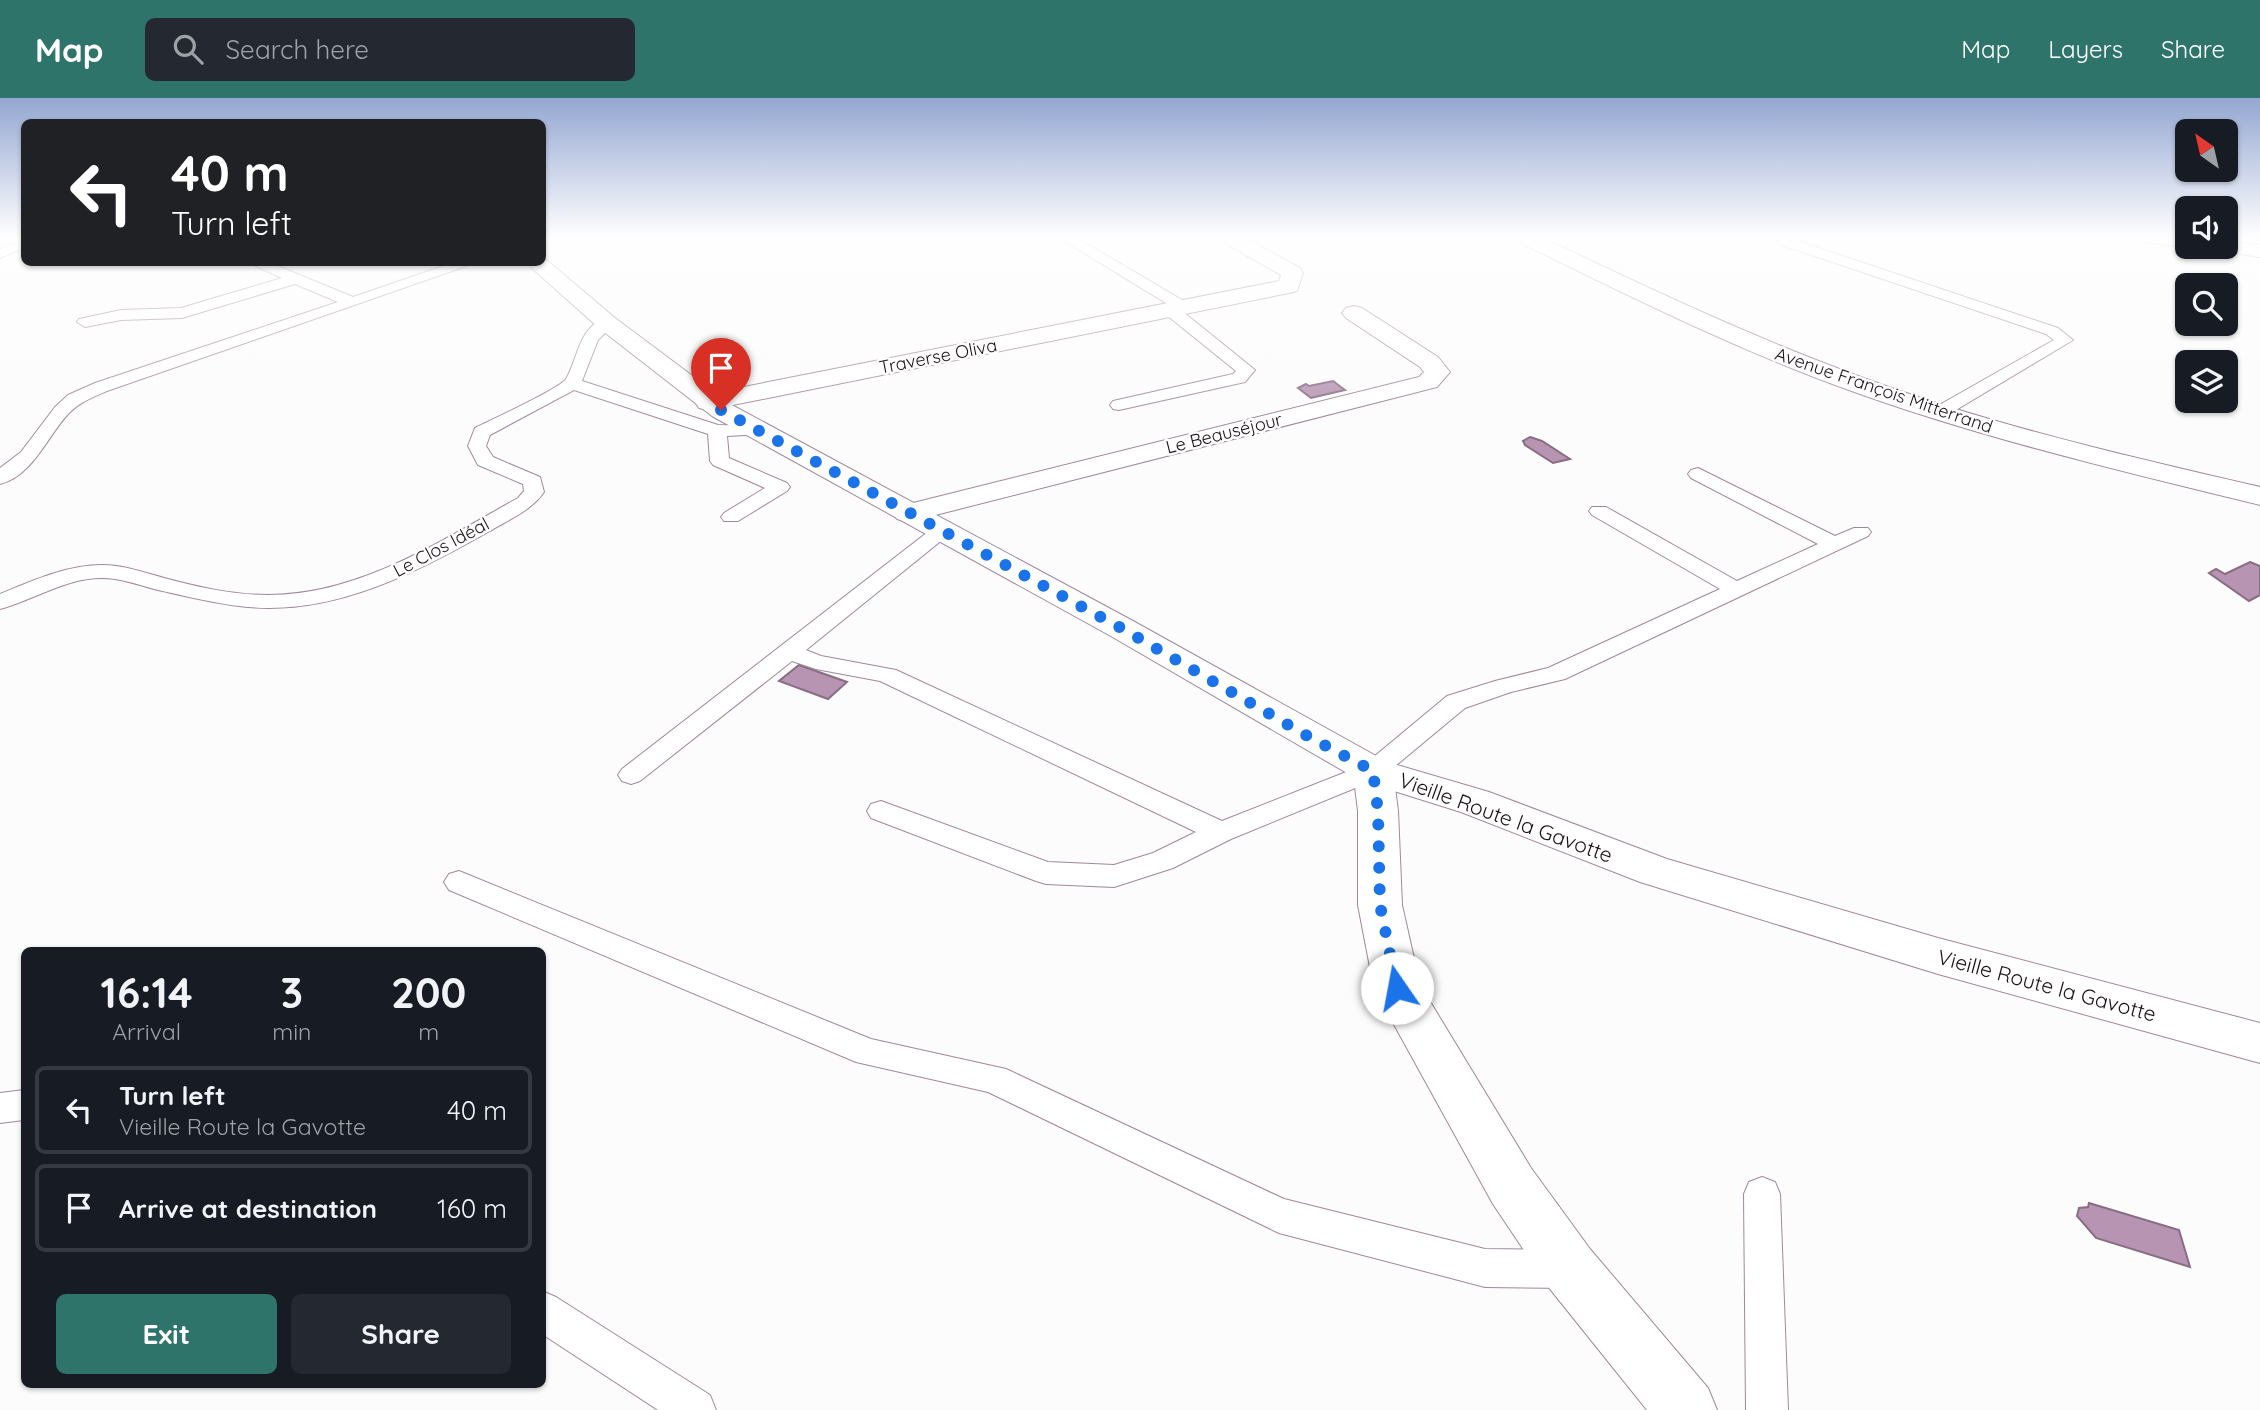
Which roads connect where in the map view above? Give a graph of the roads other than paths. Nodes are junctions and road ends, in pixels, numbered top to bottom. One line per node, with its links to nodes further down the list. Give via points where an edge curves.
1 (232, 298): 12 (lane, via 182,313 121,315)
2 (344, 298): 9 (lane)
3 (364, 298): 9 (lane)
4 (578, 298): 13 (street, Vieille Route la Gavotte)
5 (1159, 298): 10 (lane)
6 (1229, 298): 10 (street, Traverse Oliva)
7 (1652, 298): 17 (street, Avenue François Mitterrand, via 1799,363)
8 (1954, 298): 17 (lane, via 2052,331 2065,340)
9 (353, 302): 21 (lane, via 138,373 74,399 28,456)
10 (1176, 309): 15 (street, Traverse Oliva); 16 (lane, via 1246,370 1239,378)
11 (1354, 313): 24 (street, Le Beauséjour, via 1429,362 1437,372 1428,382)
12 (85, 322)
13 (607, 323): 14 (lane, via 591,338); 15 (street, Vieille Route la Gavotte)
14 (572, 384): 19 (lane); 30 (lane, Le Clos Idéal, via 482,432 477,446 485,461 533,481 534,492 525,502 404,570 326,594 275,601 218,598 111,571 71,578)
15 (708, 401): 18 (street, Vieille Route la Gavotte)
16 (1119, 405)
17 (1940, 412): 22 (street, Avenue François Mitterrand, via 2050,445)
18 (757, 430): 19 (lane); 24 (street, Vieille Route la Gavotte)
19 (717, 431): 25 (lane, via 720,461 780,487)
20 (1698, 474): 28 (lane)
21 (0, 478)
22 (2260, 496)
23 (1599, 511): 29 (lane)
24 (908, 513): 26 (street, Vieille Route la Gavotte)
25 (731, 517)
26 (940, 532): 31 (lane); 32 (street, Vieille Route la Gavotte)
27 (1861, 532): 28 (lane)
28 (1834, 544): 29 (lane)
29 (1737, 590): 32 (lane, via 1556,674 1456,702)
30 (0, 601)
31 (788, 651): 33 (lane); 35 (lane, via 816,662 887,675)
32 (1373, 771): 35 (lane); 37 (street, Vieille Route la Gavotte, via 1475,802 1656,871 1938,956); 41 (street, via 1380,905 1397,988 1512,1186)
33 (631, 775)
34 (881, 811): 35 (lane, via 1046,873 1114,876 1163,861)
35 (1220, 832)
36 (460, 882): 41 (lane, via 869,1052 994,1079 1279,1215 1485,1268)
37 (2260, 1043)
38 (21, 1105): 39 (lane)
39 (0, 1108)
40 (1762, 1194): 45 (lane)
41 (1570, 1269): 44 (street)
42 (546, 1314): 43 (lane)
43 (695, 1410)
44 (1686, 1410)
45 (1767, 1410)

